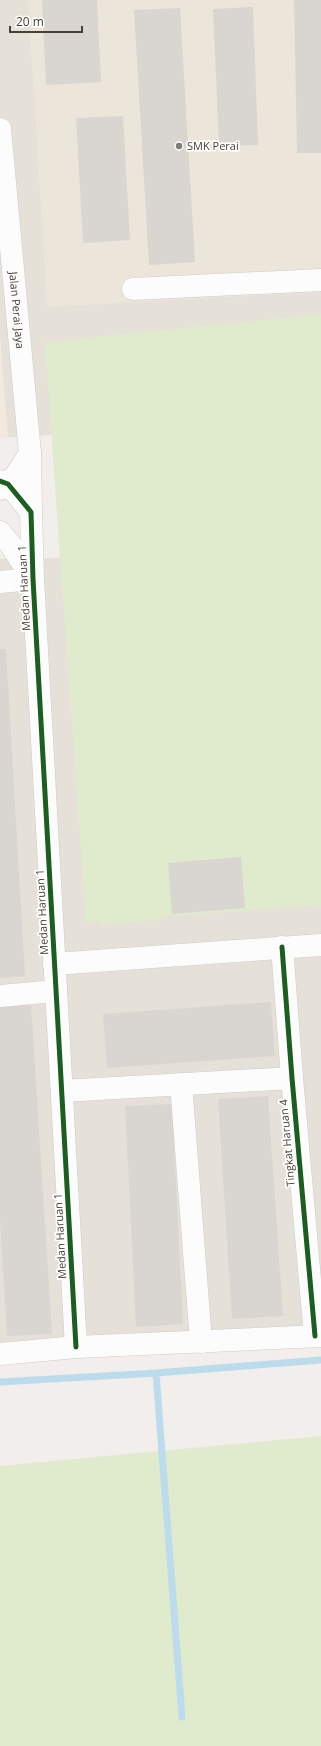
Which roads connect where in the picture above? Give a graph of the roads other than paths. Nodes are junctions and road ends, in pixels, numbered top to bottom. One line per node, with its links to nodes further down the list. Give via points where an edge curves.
1 (0, 129): 2 (street, Jalan Perai Jaya)
2 (3, 192): 5 (street, Jalan Perai Jaya)
3 (321, 280): 4 (street)
4 (133, 289)
5 (30, 453): 6 (street, via 21,469); 7 (street, Jalan Perai Jaya)
6 (3, 485): 7 (street)
7 (31, 512): 9 (street, Medan Haruan 1)
8 (0, 532): 9 (street, Medan Haruan 1)
9 (33, 579): 10 (street); 13 (street, Medan Haruan 1)
10 (0, 582)
11 (321, 944): 12 (street)
12 (282, 947): 13 (street); 16 (street, Tingkat Haruan 4)
13 (54, 964): 14 (street, Medan Haruan 1)
14 (56, 991): 15 (street); 18 (street, Medan Haruan 1)
15 (0, 996)
16 (292, 1078): 17 (street); 19 (street, Tingkat Haruan 4)
17 (181, 1084): 18 (street); 20 (street)
18 (62, 1091): 21 (street, Medan Haruan 1)
19 (318, 1336): 20 (street)
20 (201, 1342): 21 (street)
21 (76, 1347): 22 (street)
22 (0, 1354)

